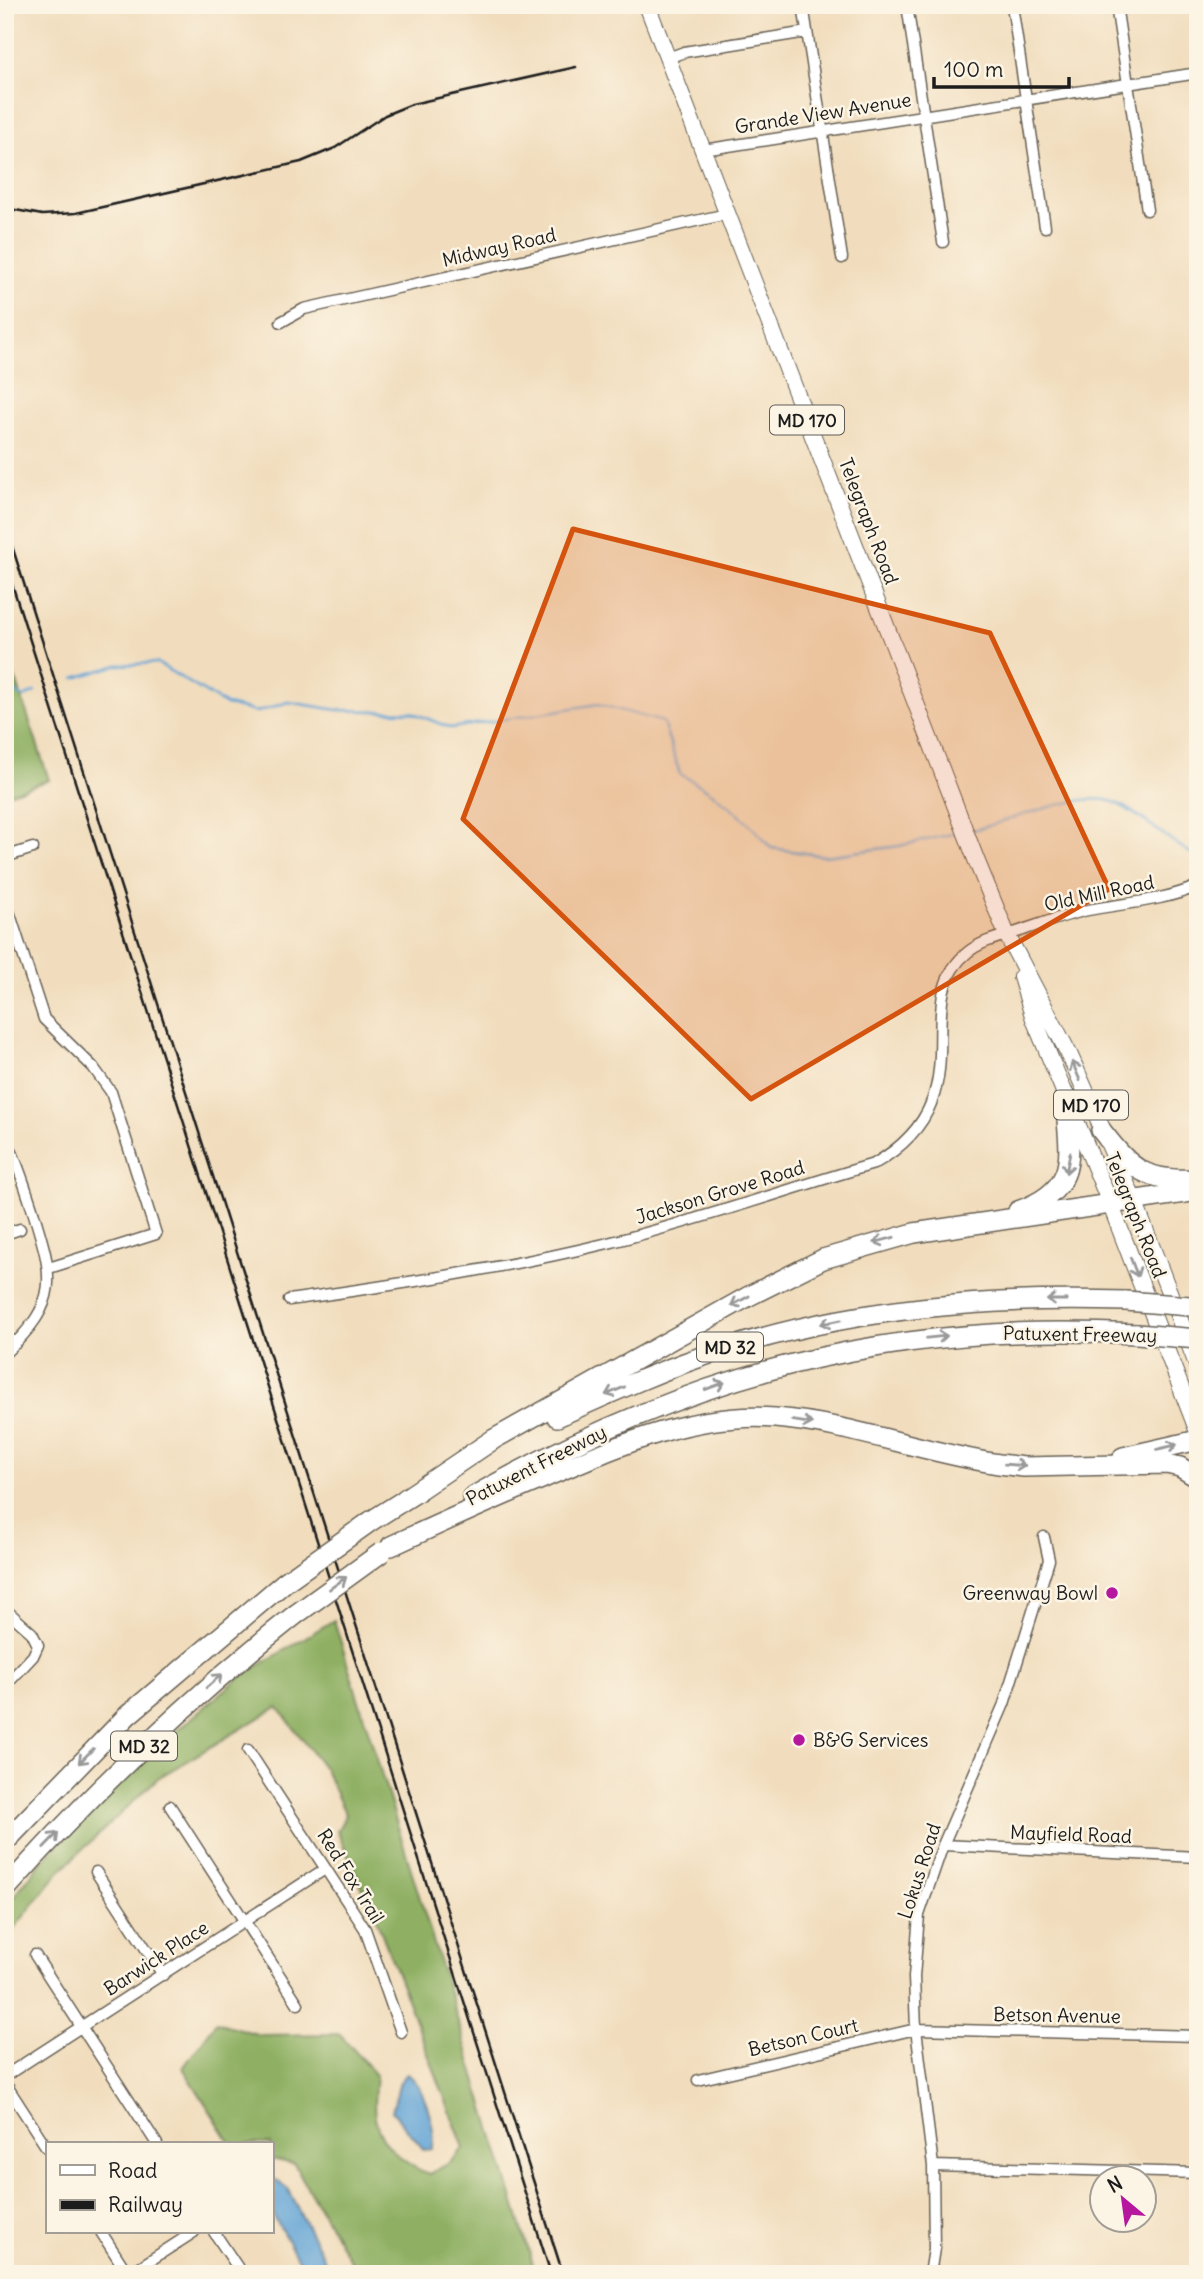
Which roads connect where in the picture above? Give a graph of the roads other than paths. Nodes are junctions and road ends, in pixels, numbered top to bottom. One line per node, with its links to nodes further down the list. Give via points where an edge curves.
1 (648, 5): 7 (main road, Telegraph Road / MD 170)
2 (803, 5): 6 (street)
3 (907, 5): 11 (street)
4 (1012, 5): 10 (street)
5 (1116, 5): 9 (street)
6 (807, 32): 7 (street, via 684,51); 12 (street)
7 (668, 58): 13 (main road, Telegraph Road / MD 170)
8 (1198, 73): 9 (street, Grande View Avenue)
9 (1128, 85): 10 (street, Grande View Avenue); 14 (street)
10 (1026, 99): 11 (street, Grande View Avenue); 16 (street)
11 (924, 115): 12 (street, Grande View Avenue); 17 (street)
12 (823, 131): 13 (street, Grande View Avenue); 18 (street)
13 (703, 150): 15 (main road, Telegraph Road / MD 170)
14 (1147, 210)
15 (727, 214): 19 (street, Midway Road, via 304,309); 24 (main road, Telegraph Road / MD 170)
16 (1045, 227)
17 (943, 242)
18 (842, 258)
19 (281, 322)
20 (33, 848): 21 (street)
21 (5, 857)
22 (1197, 889): 24 (street, Old Mill Road, via 1084,911)
23 (5, 900): 35 (street, via 44,1019 93,1067 111,1092 156,1234)
24 (1007, 935): 25 (main road, Telegraph Road / MD 170); 26 (main road, Telegraph Road / MD 170, one-way to 24, via 1070,1056); 36 (street, Jackson Grove Road, via 970,950 952,969 942,997 936,1096 915,1132 874,1164 603,1244 439,1278)
25 (1065, 1096): 31 (main road, Telegraph Road / MD 170); 32 (highway, one-way to 32, via 1071,1152 1062,1183 1041,1202)
26 (1101, 1130): 28 (highway, via 1122,1157 1146,1175); 30 (main road, Telegraph Road / MD 170)
27 (5, 1138): 35 (street)
28 (1198, 1179)
29 (1198, 1191): 30 (highway)
30 (1134, 1201): 31 (highway); 42 (main road, Telegraph Road / MD 170)
31 (1110, 1203): 32 (highway); 43 (main road, Telegraph Road / MD 170, one-way to 43)
32 (991, 1221): 47 (highway, one-way to 47, via 881,1241 823,1259 778,1280 494,1439)
33 (20, 1229): 34 (street)
34 (5, 1234)
35 (49, 1268): 40 (street, via 43,1307)
36 (289, 1300)
37 (1194, 1307): 47 (highway, Patuxent Freeway / MD 32, one-way to 47, bridge, via 1126,1301 973,1302 854,1317 787,1331 665,1369 609,1393 498,1446)
38 (5, 1334): 40 (street)
39 (1198, 1339): 49 (highway, Patuxent Freeway / MD 32, one-way to 39, bridge, via 478,1493 571,1444 738,1378 795,1362 920,1339 1025,1331)
40 (15, 1344): 41 (street)
41 (5, 1353)
42 (1198, 1367)
43 (1198, 1432)
44 (1198, 1440): 45 (highway, one-way to 44)
45 (1066, 1466): 46 (highway, via 1167,1464); 49 (highway, one-way to 45, via 636,1439 724,1419 797,1421 969,1460)
46 (1198, 1478)
47 (405, 1499): 54 (highway, Patuxent Freeway / MD 32, one-way to 54, bridge, via 285,1582 128,1716)
48 (1044, 1537): 55 (street, Lokus Road, via 1049,1560 1004,1704)
49 (387, 1549): 59 (highway, Patuxent Freeway / MD 32, one-way to 49, bridge, via 150,1740 241,1657)
50 (5, 1609): 51 (street, via 32,1633 38,1645)
51 (5, 1686)
52 (248, 1750): 57 (street, Red Fox Trail)
53 (170, 1806): 60 (street)
54 (5, 1842)
55 (943, 1845): 56 (street, Mayfield Road); 65 (street, Lokus Road, via 919,1915)
56 (1198, 1857)
57 (326, 1869): 60 (street, Barwick Place); 66 (street, Red Fox Trail, via 365,1929)
58 (96, 1872): 62 (street)
59 (5, 1890)
60 (245, 1922): 62 (street, Barwick Place); 63 (street)
61 (35, 1955): 64 (street)
62 (163, 1975): 64 (street, Barwick Place)
63 (298, 2004)
64 (81, 2028): 68 (street, Barwick Place); 71 (street)
65 (916, 2029): 67 (street, Betson Avenue); 69 (street, Betson Court); 73 (street, Lokus Road)
66 (401, 2032)
67 (1198, 2036)
68 (5, 2076)
69 (698, 2080)
70 (5, 2082): 72 (street)
71 (156, 2142)
72 (46, 2146)
73 (933, 2166): 74 (street); 80 (street, Lokus Road)
74 (1198, 2173)
75 (102, 2234): 78 (street)
76 (191, 2234): 78 (street)
77 (215, 2234): 79 (street)
78 (129, 2274)
79 (242, 2274)
80 (930, 2274)

